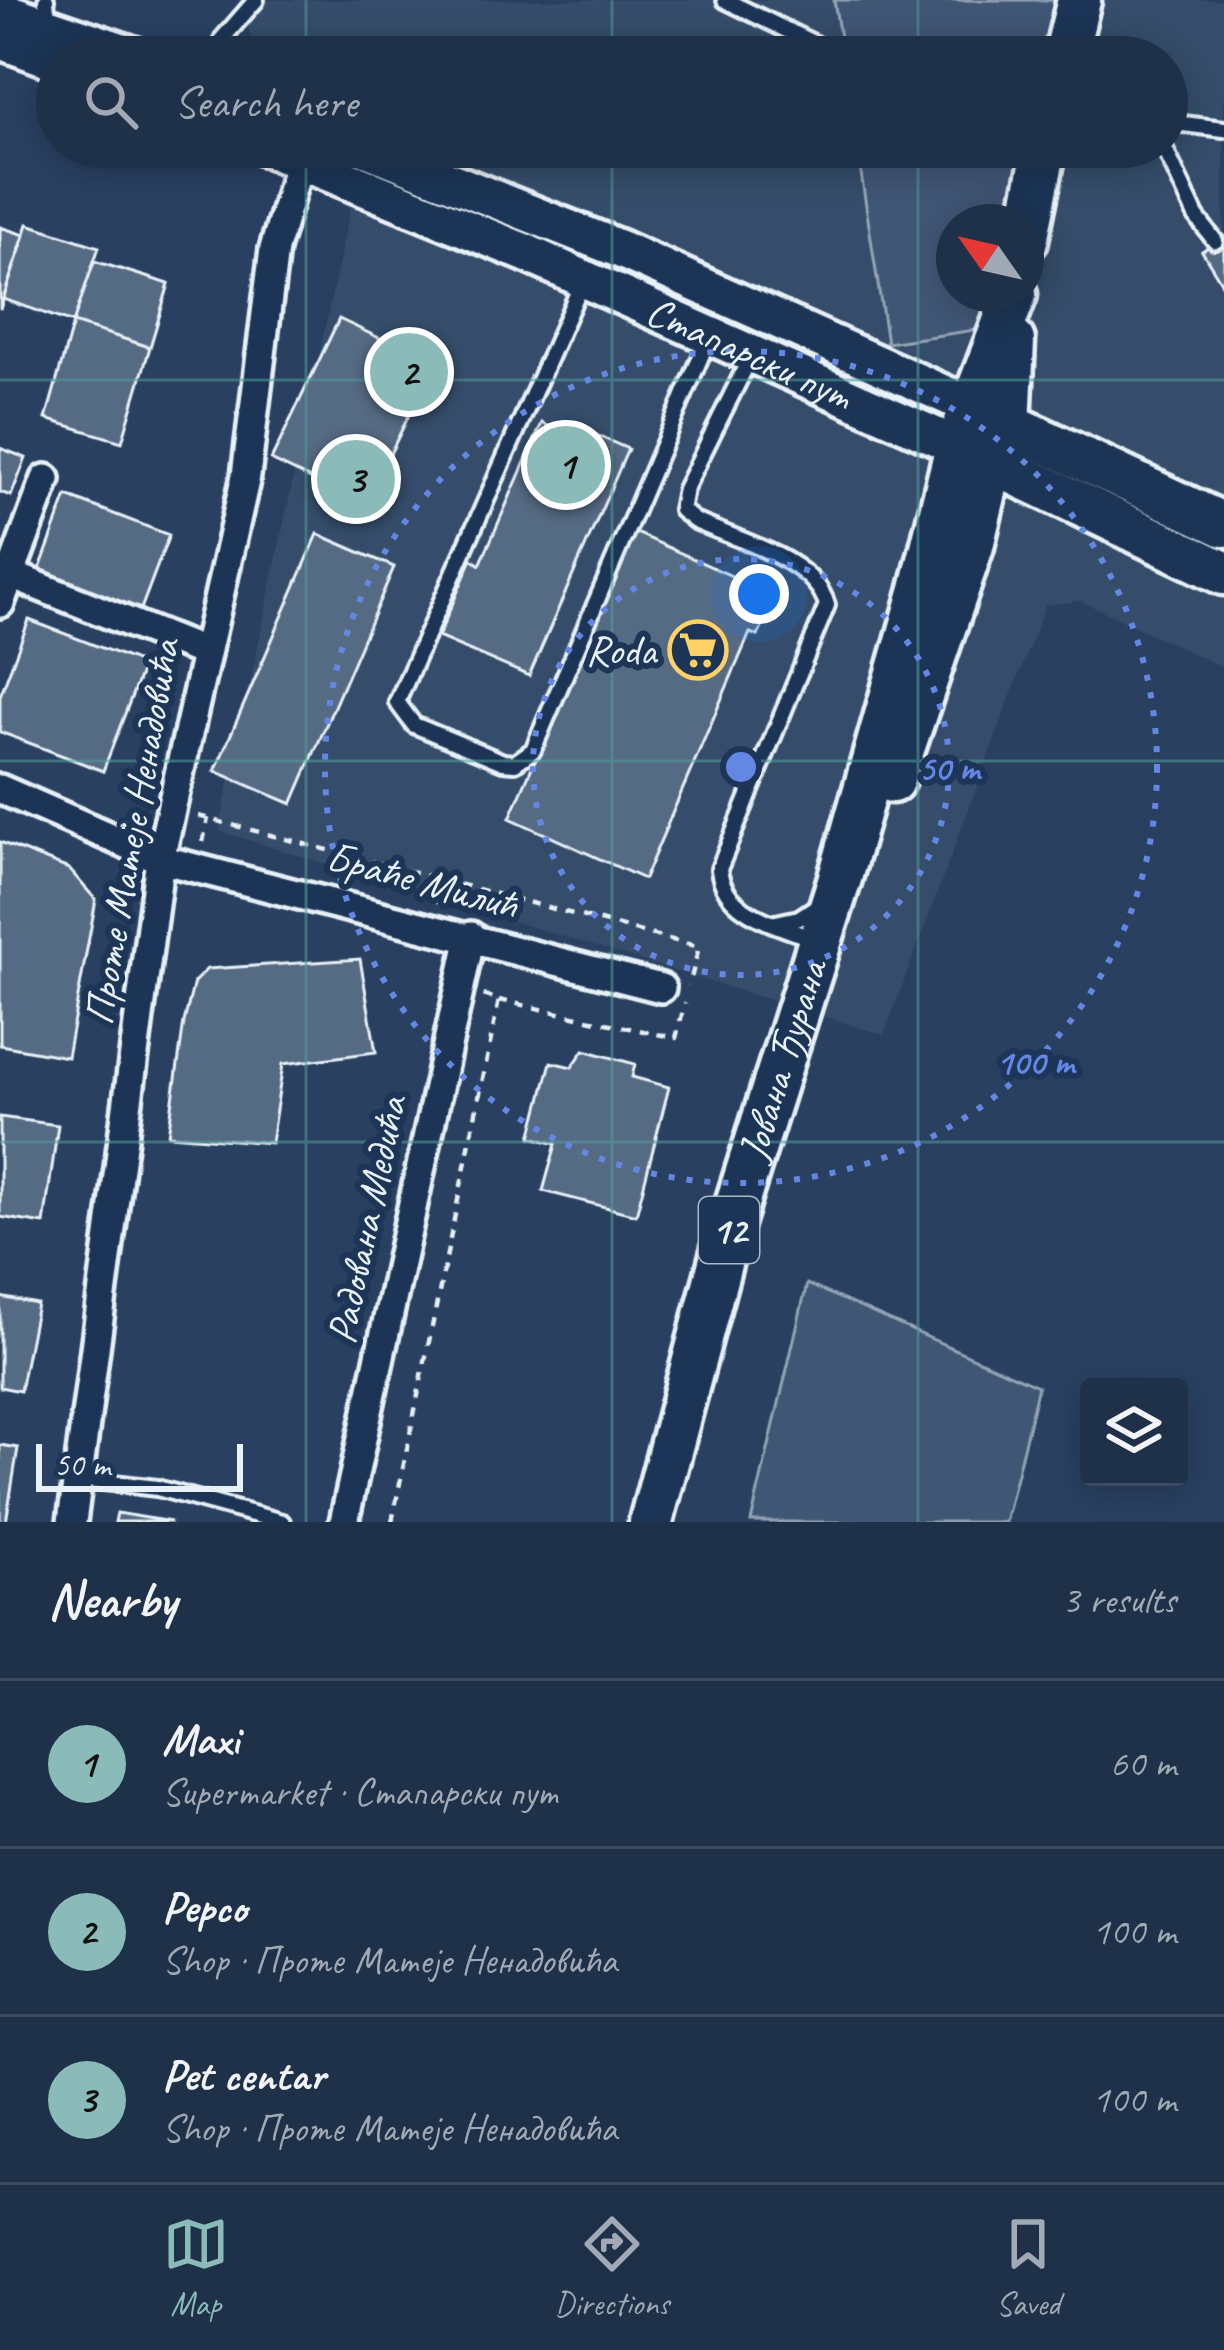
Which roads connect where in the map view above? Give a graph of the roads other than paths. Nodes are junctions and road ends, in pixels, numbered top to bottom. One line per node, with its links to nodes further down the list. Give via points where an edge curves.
1 (256, 0): 7 (lane)
2 (725, 0): 8 (lane)
3 (1079, 0): 9 (main road)
4 (0, 10): 5 (main road)
5 (47, 12): 6 (main road)
6 (96, 36)
7 (225, 36)
8 (799, 36)
9 (1070, 36)
10 (0, 40): 11 (main road)
11 (36, 54)
12 (1188, 125): 13 (lane)
13 (1224, 129)
14 (282, 168): 31 (street, Проте Матеје Ненадовића, via 246,476)
15 (317, 168): 21 (main road, Стапарски пут)
16 (417, 168): 25 (main road, Стапарски пут, via 622,250)
17 (1041, 168): 19 (main road)
18 (1174, 168): 20 (lane)
19 (1034, 204)
20 (1215, 241)
21 (584, 278): 23 (main road, Стапарски пут); 23 (lane, via 402,685 398,703 414,725 503,762 533,750)
22 (1010, 312): 25 (main road, Јована Ђурана)
23 (711, 333): 24 (main road, Стапарски пут)
24 (753, 351): 25 (main road, Стапарски пут); 35 (lane, via 681,510 806,573 826,605 719,869 734,903)
25 (983, 435): 27 (main road, Стапарски пут); 28 (main road, Стапарски пут); 34 (main road, Јована Ђурана / 12, via 972,546 904,754)
26 (46, 479): 29 (street)
27 (1224, 526)
28 (1224, 573)
29 (11, 575): 30 (street); 31 (street)
30 (0, 602)
31 (203, 652): 33 (street, Проте Матеје Ненадовића)
32 (0, 789): 33 (street, Браће Милић)
33 (160, 859): 36 (street, Браће Милић); 39 (street, Проте Матеје Ненадовића)
34 (840, 878): 35 (lane, via 810,911); 37 (main road, Јована Ђурана / 12)
35 (776, 923): 37 (lane)
36 (471, 936): 38 (street, Браће Милић); 42 (street, Радована Медића)
37 (820, 942): 43 (main road, Јована Ђурана / 12, via 730,1226)
38 (661, 988)
39 (78, 1479): 40 (street, Проте Матеје Ненадовића); 41 (lane, via 157,1488)
40 (72, 1522)
41 (282, 1522)
42 (344, 1522)
43 (651, 1522)

